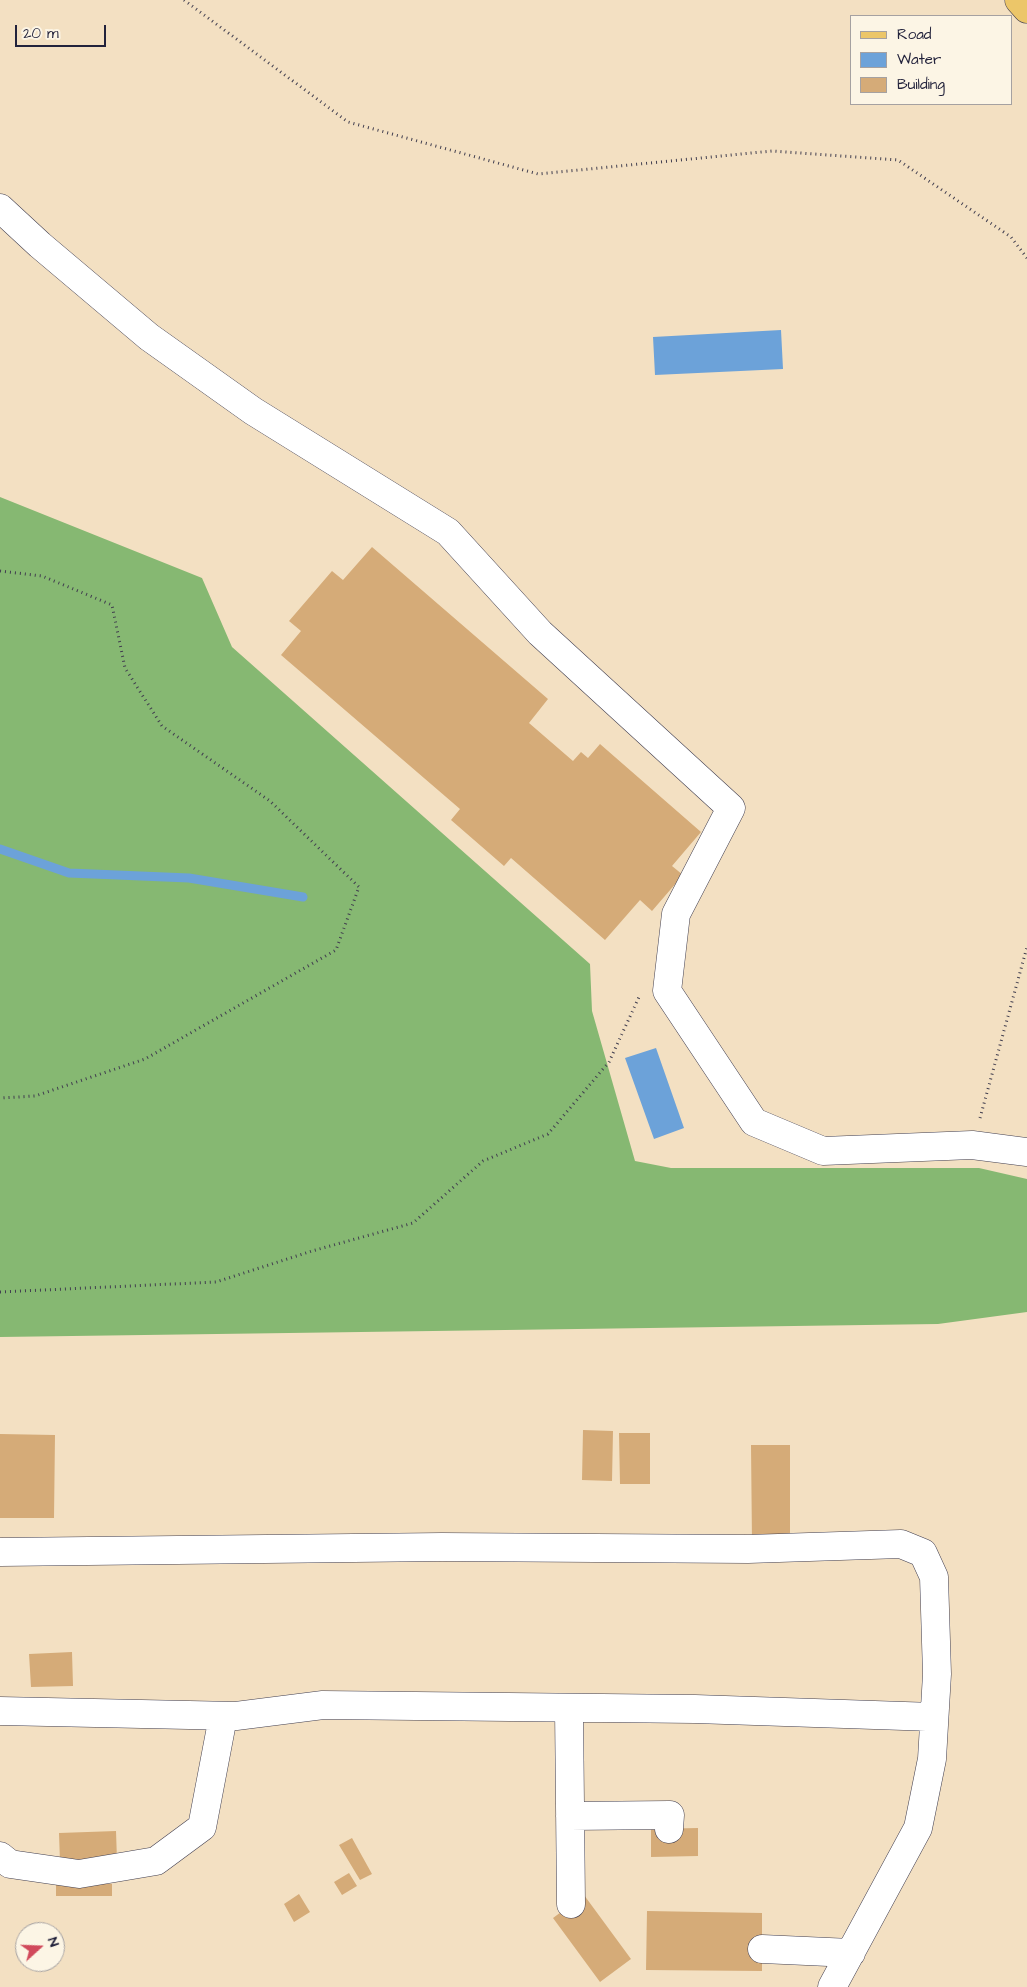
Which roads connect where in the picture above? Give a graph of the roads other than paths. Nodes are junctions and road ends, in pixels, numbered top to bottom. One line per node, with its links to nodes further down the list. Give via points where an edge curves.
1 (1019, 0): 2 (main road)
2 (1027, 9)
3 (0, 208): 4 (lane, via 150,337 253,411 448,532 540,633 731,808 676,914 668,991 754,1122 823,1152 972,1145)
4 (1027, 1152)
5 (0, 1552): 9 (lane, via 442,1547 748,1549 902,1544 923,1552 934,1577 937,1674)
6 (569, 1708): 8 (lane, via 323,1705); 9 (lane); 10 (lane)
7 (0, 1710): 8 (lane)
8 (223, 1716): 12 (lane, via 202,1827 156,1861 79,1874 10,1864)
9 (934, 1717): 15 (lane, via 932,1759 918,1828)
10 (570, 1816): 11 (lane, via 670,1815); 13 (lane)
11 (669, 1829)
12 (0, 1856)
13 (571, 1904)
14 (762, 1949): 15 (lane)
15 (850, 1953): 16 (lane)
16 (832, 1987)

